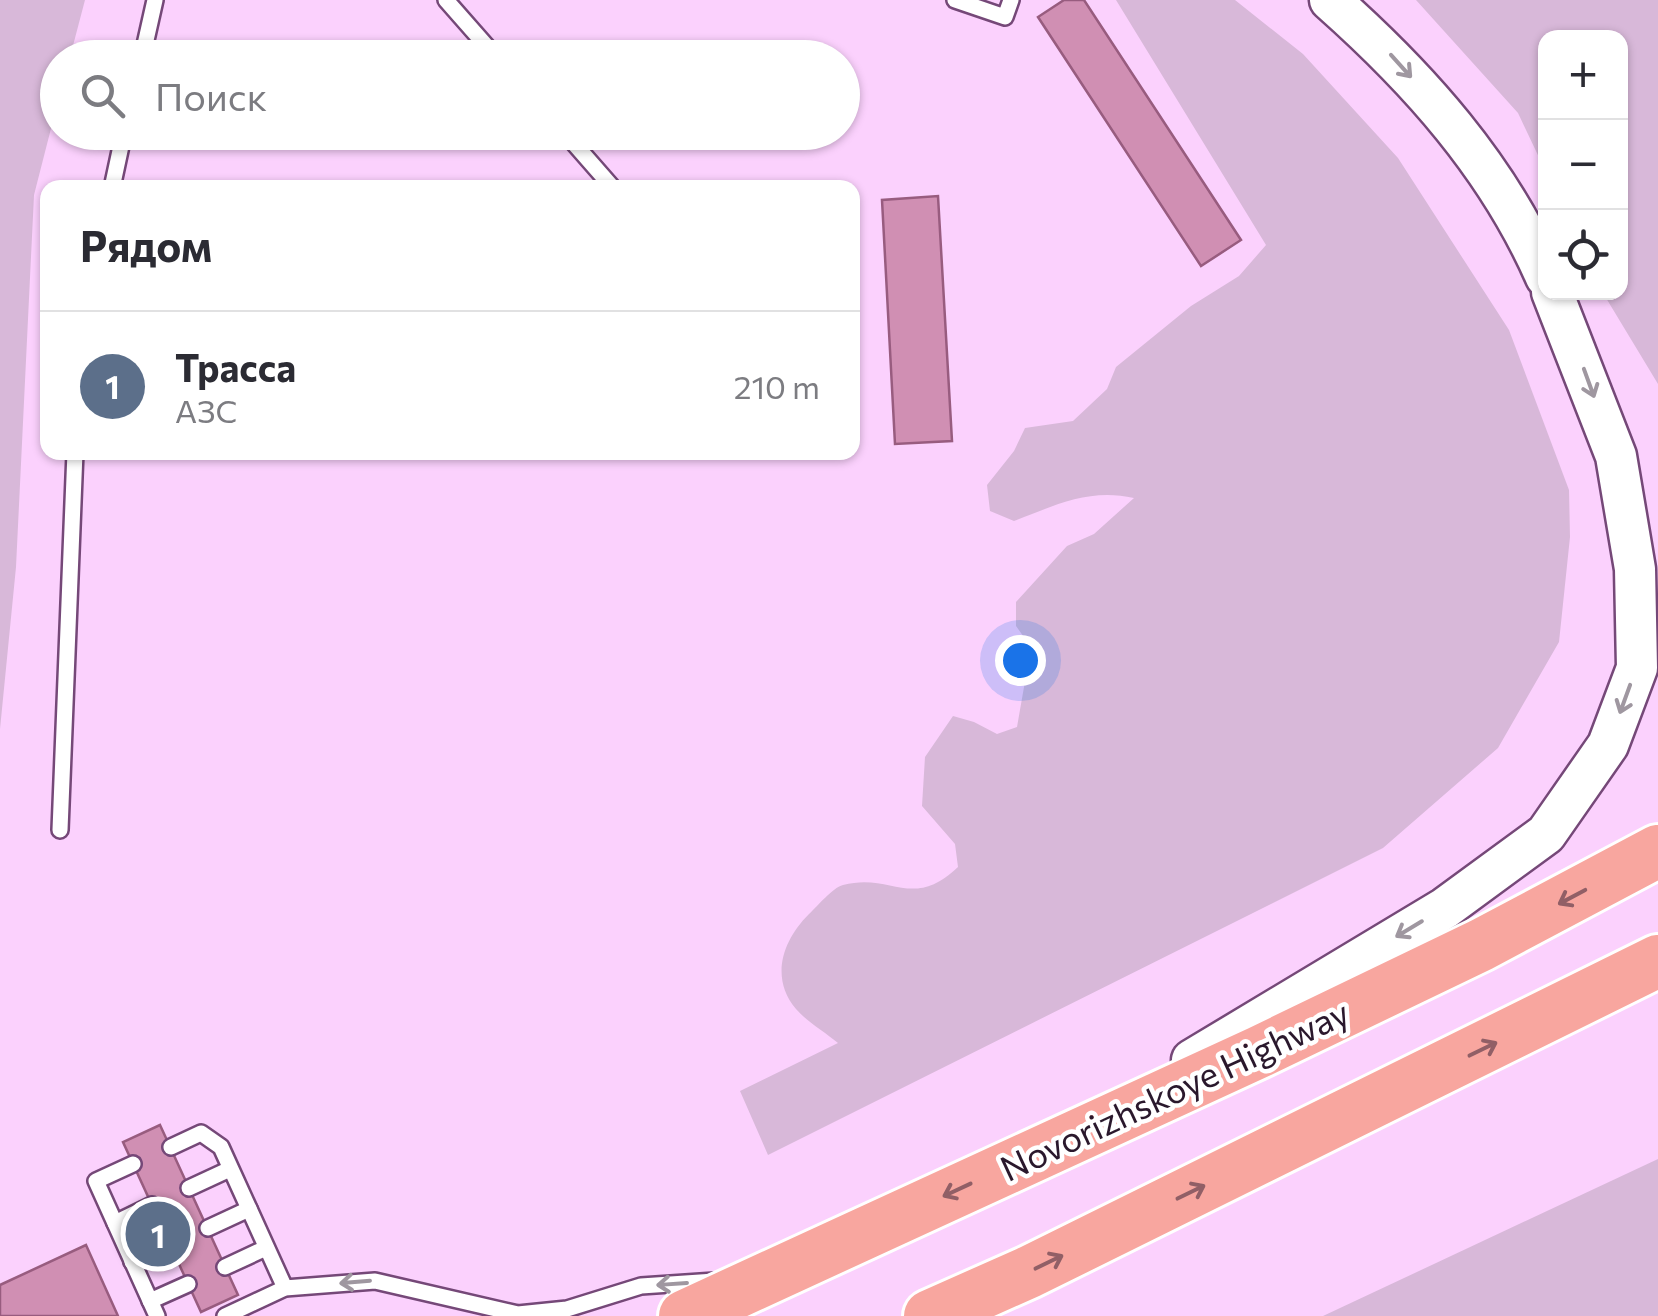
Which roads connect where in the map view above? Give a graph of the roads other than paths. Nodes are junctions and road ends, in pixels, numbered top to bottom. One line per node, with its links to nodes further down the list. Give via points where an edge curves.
1 (155, 0): 6 (lane)
2 (446, 0): 7 (lane)
3 (955, 0): 4 (lane, via 1005,18)
4 (1011, 0)
5 (1330, 0): 12 (main road, one-way to 12, via 1390,54 1468,142)
6 (146, 40)
7 (481, 40)
8 (120, 150): 10 (lane)
9 (580, 150): 11 (lane)
10 (114, 180)
11 (606, 180)
12 (1538, 259)
13 (1555, 300): 19 (main road, one-way to 19, via 1616,456 1635,569 1637,668 1608,745 1546,834 1444,908)
14 (75, 460): 15 (lane)
15 (60, 830)
16 (1658, 851): 19 (highway, Novorizhskoye Highway, one-way to 19, via 1481,945)
17 (1658, 961): 37 (highway, one-way to 17)
18 (171, 1147): 21 (lane, via 201,1133 221,1148)
19 (1046, 1149): 31 (highway, Novorizhskoye Highway, one-way to 31)
20 (133, 1164): 25 (lane, via 96,1181)
21 (230, 1169): 22 (lane); 24 (lane)
22 (189, 1188)
23 (152, 1205): 25 (lane)
24 (249, 1208): 26 (lane); 28 (lane)
25 (114, 1222): 29 (lane)
26 (208, 1228)
27 (170, 1244): 29 (lane)
28 (266, 1248): 30 (lane); 33 (lane)
29 (132, 1262): 34 (lane)
30 (225, 1267)
31 (769, 1276): 33 (lane, one-way to 33, via 641,1286 567,1309 518,1314 376,1280); 36 (highway, Novorizhskoye Highway)
32 (188, 1284): 34 (lane)
33 (285, 1288): 35 (lane)
34 (154, 1308)
35 (225, 1316)
36 (685, 1316)
37 (930, 1316)

